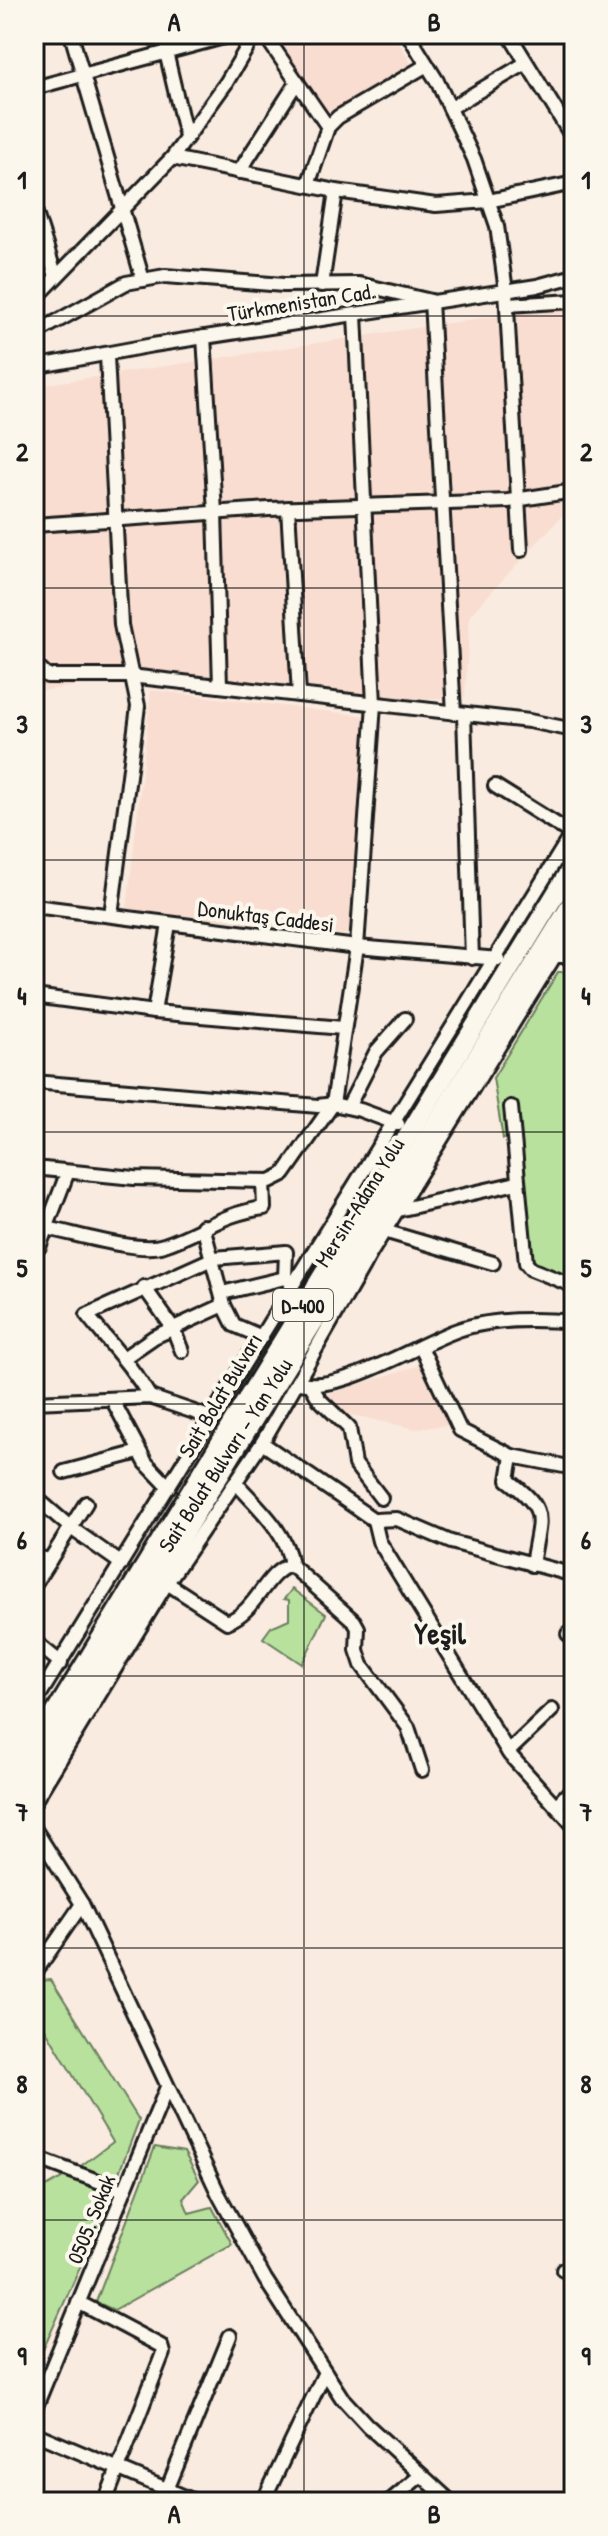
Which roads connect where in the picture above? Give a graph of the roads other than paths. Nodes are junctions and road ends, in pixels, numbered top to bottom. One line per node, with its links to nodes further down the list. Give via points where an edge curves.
1 (71, 34): 10 (street)
2 (235, 34): 7 (street)
3 (255, 34): 15 (street)
4 (264, 34): 11 (street)
5 (408, 34): 9 (street)
6 (509, 34): 8 (street)
7 (166, 52): 10 (street); 15 (street)
8 (526, 63): 13 (street); 16 (street)
9 (427, 65): 13 (street); 14 (street)
10 (84, 74): 12 (street); 24 (street)
11 (297, 82): 14 (street); 18 (street)
12 (34, 88)
13 (450, 108): 22 (street)
14 (328, 127): 20 (street)
15 (186, 137): 17 (street)
16 (574, 140)
17 (172, 158): 18 (street); 24 (street)
18 (239, 172): 20 (street)
19 (574, 183): 22 (street)
20 (308, 185): 21 (street)
21 (336, 191): 22 (street, via 436,205); 28 (street)
22 (488, 201): 29 (street, via 497,226)
23 (34, 207): 26 (street)
24 (121, 211): 26 (street); 27 (street)
25 (574, 276): 29 (street, Türkmenistan Cad.)
26 (56, 277): 30 (street)
27 (143, 280): 28 (street, via 165,276); 34 (street, via 126,283)
28 (322, 285): 31 (street, via 359,284)
29 (507, 298): 31 (street, Türkmenistan Cad.); 32 (street); 39 (street)
30 (34, 300)
31 (431, 301): 33 (street, Türkmenistan Cad.); 40 (street)
32 (574, 301)
33 (355, 315): 35 (street, Türkmenistan Cad.); 41 (street)
34 (34, 334)
35 (204, 337): 36 (street, Türkmenistan Cad.); 43 (street)
36 (107, 356): 37 (street, Türkmenistan Cad.); 44 (street)
37 (34, 367)
38 (574, 491): 39 (street)
39 (521, 500): 40 (street); 46 (street)
40 (443, 503): 41 (street); 52 (street)
41 (365, 505): 42 (street); 51 (street)
42 (288, 508): 43 (street); 50 (street)
43 (215, 512): 44 (street); 49 (street)
44 (116, 517): 45 (street); 48 (street, via 121,625)
45 (34, 525)
46 (521, 550)
47 (34, 664): 48 (street, via 47,676)
48 (130, 676): 49 (street); 59 (street, via 138,706)
49 (220, 686): 50 (street)
50 (299, 695): 51 (street)
51 (374, 704): 52 (street); 62 (street)
52 (459, 713): 53 (street); 66 (street)
53 (574, 730)
54 (495, 786): 55 (street)
55 (573, 832): 67 (street, Sait Bolat Bulvarı - Yan Yolu)
56 (574, 864): 63 (highway, Sait Bolat Bulvarı / D-400)
57 (574, 900): 65 (highway, Mersin-Adana Yolu / D-400)
58 (34, 906): 59 (street, Donuktaş Caddesi)
59 (111, 915): 60 (street, Donuktaş Caddesi)
60 (169, 924): 62 (street, Donuktaş Caddesi); 69 (street)
61 (574, 925): 65 (street, Sait Bolat Bulvarı - Yan Yolu)
62 (357, 947): 66 (street, Donuktaş Caddesi); 71 (street)
63 (516, 956): 65 (street, Donuktaş Caddesi); 67 (street, Donuktaş Caddesi); 76 (highway, Sait Bolat Bulvarı / D-400)
64 (574, 956): 65 (street, Donuktaş Caddesi)
65 (547, 957): 81 (street, Sait Bolat Bulvarı - Yan Yolu); 131 (highway, Mersin-Adana Yolu / D-400)
66 (472, 958): 67 (street, Donuktaş Caddesi)
67 (493, 960): 76 (street, Sait Bolat Bulvarı - Yan Yolu)
68 (34, 996): 69 (street)
69 (154, 1012): 71 (street)
70 (405, 1019): 74 (street, via 376,1052)
71 (343, 1028): 73 (street)
72 (34, 1082): 73 (street)
73 (333, 1104): 74 (street); 79 (street, via 284,1174)
74 (348, 1107): 76 (street)
75 (511, 1107): 80 (street)
76 (402, 1126): 88 (street, Sait Bolat Bulvarı - Yan Yolu); 128 (highway, Sait Bolat Bulvarı / D-400)
77 (34, 1168): 78 (street)
78 (67, 1174): 79 (street); 83 (street)
79 (263, 1181): 82 (street, via 264,1208)
80 (517, 1183): 81 (street); 89 (street, via 526,1263)
81 (398, 1210): 84 (street, Sait Bolat Bulvarı - Yan Yolu)
82 (203, 1226): 83 (street, via 162,1246); 86 (street)
83 (46, 1228): 85 (street)
84 (384, 1231): 87 (street); 98 (street, Sait Bolat Bulvarı - Yan Yolu)
85 (39, 1247)
86 (214, 1258): 88 (street, via 286,1252); 90 (street); 91 (street)
87 (493, 1263)
88 (290, 1281): 91 (street); 94 (street, Sait Bolat Bulvarı - Yan Yolu)
89 (574, 1286)
90 (144, 1287): 93 (street); 97 (street, via 87,1315)
91 (223, 1299): 93 (street); 94 (street, via 234,1325)
92 (574, 1322): 95 (street, via 493,1323 459,1329)
93 (173, 1328): 96 (street); 97 (street)
94 (262, 1337): 103 (street, Sait Bolat Bulvarı - Yan Yolu)
95 (421, 1347): 99 (street); 106 (street, via 458,1427)
96 (182, 1351)
97 (125, 1357): 100 (street)
98 (297, 1382): 99 (street); 104 (street, Sait Bolat Bulvarı - Yan Yolu)
99 (312, 1387): 112 (street, via 349,1428 355,1464)
100 (150, 1397): 101 (street); 103 (street)
101 (112, 1399): 102 (street); 105 (street)
102 (34, 1402)
103 (212, 1418): 110 (street, Sait Bolat Bulvarı - Yan Yolu)
104 (262, 1443): 109 (street, Sait Bolat Bulvarı - Yan Yolu); 114 (street)
105 (139, 1452): 108 (street); 110 (street)
106 (512, 1456): 107 (street); 120 (street, via 508,1480 531,1496 540,1513)
107 (574, 1468)
108 (64, 1472)
109 (236, 1483): 119 (street, via 283,1540); 122 (street, Sait Bolat Bulvarı - Yan Yolu)
110 (169, 1487): 118 (street, Sait Bolat Bulvarı - Yan Yolu)
111 (34, 1496): 115 (street)
112 (381, 1498)
113 (86, 1503): 115 (street)
114 (374, 1520): 120 (street, via 397,1519 451,1542); 129 (street, via 379,1541)
115 (71, 1528): 117 (street); 118 (street)
116 (34, 1557): 117 (street)
117 (50, 1560): 123 (street)
118 (122, 1564): 125 (street, Sait Bolat Bulvarı - Yan Yolu)
119 (291, 1565): 122 (street, via 276,1574 244,1616 227,1622); 130 (street, via 354,1621 362,1665 408,1727)
120 (532, 1565): 121 (street)
121 (574, 1575)
122 (167, 1583): 133 (street, Sait Bolat Bulvarı - Yan Yolu)
123 (34, 1585)
124 (34, 1641): 125 (street)
125 (61, 1663): 126 (street, Sait Bolat Bulvarı - Yan Yolu)
126 (34, 1704)
127 (552, 1710): 129 (street)
128 (34, 1748)
129 (508, 1752): 134 (street)
130 (422, 1770)
131 (34, 1775)
132 (574, 1787): 134 (street)
133 (35, 1798)
134 (556, 1806): 135 (street)
135 (574, 1826)
136 (34, 1828): 137 (street)
137 (82, 1904): 138 (street); 139 (street)
138 (34, 1974)
139 (167, 2087): 141 (street, 0505. Sokak); 144 (street, via 265,2279)
140 (34, 2157): 141 (street)
141 (124, 2191): 142 (street, 0505. Sokak)
142 (78, 2302): 145 (street, 0505. Sokak); 147 (street, via 147,2336 163,2353)
143 (230, 2336): 149 (street)
144 (325, 2372): 148 (street, via 367,2425); 153 (street)
145 (34, 2411)
146 (34, 2433): 147 (street)
147 (119, 2468): 149 (street); 150 (street)
148 (421, 2475): 154 (street); 155 (street)
149 (167, 2489): 151 (street); 152 (street)
150 (105, 2502)
151 (162, 2502)
152 (197, 2502)
153 (263, 2502)
154 (389, 2502)
155 (451, 2502)

